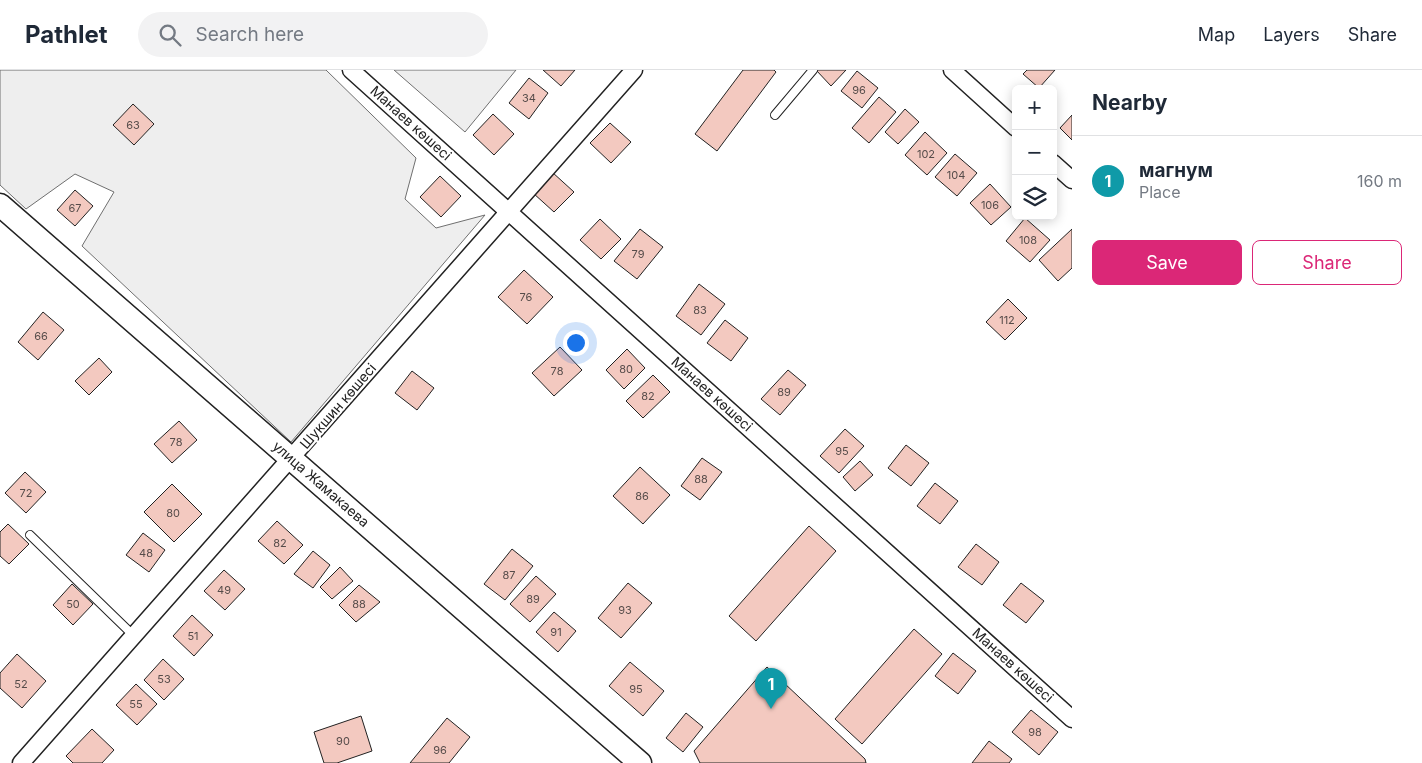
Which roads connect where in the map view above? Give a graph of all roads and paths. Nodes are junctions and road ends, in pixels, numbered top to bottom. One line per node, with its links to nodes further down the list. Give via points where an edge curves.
1 (351, 70): 10 (street, Манаев көшесі)
2 (634, 70): 10 (street, Шукшин көшесі)
3 (813, 70): 5 (lane)
4 (952, 70): 6 (street)
5 (775, 115)
6 (1012, 124)
7 (1057, 167): 8 (street)
8 (1072, 180)
9 (0, 205): 11 (street, улица Жамакаева)
10 (509, 210): 11 (street, Шукшин көшесі); 14 (street, Манаев көшесі)
11 (292, 459): 13 (street, Шукшин көшесі); 16 (street, улица Жамакаева)
12 (30, 535): 13 (lane)
13 (133, 635): 15 (street, Шукшин көшесі)
14 (1072, 719)
15 (21, 763)
16 (640, 763)

